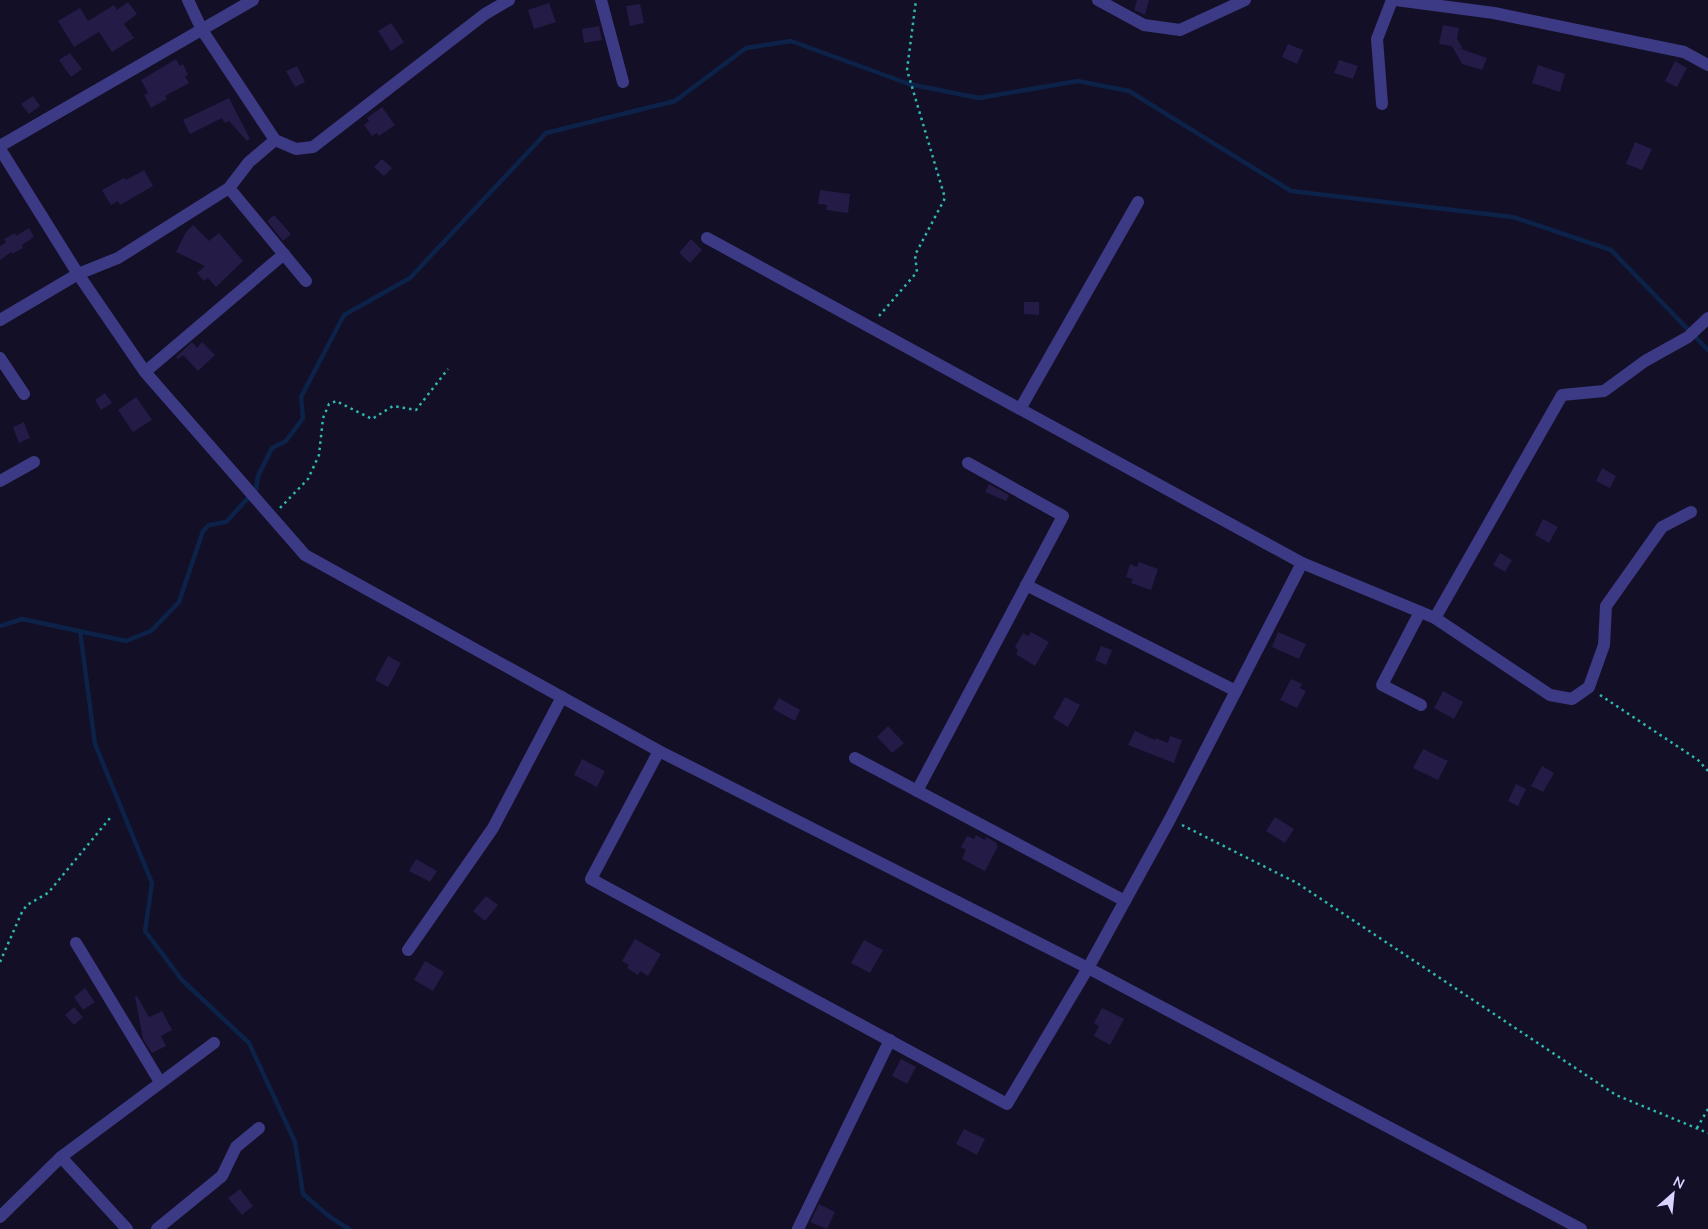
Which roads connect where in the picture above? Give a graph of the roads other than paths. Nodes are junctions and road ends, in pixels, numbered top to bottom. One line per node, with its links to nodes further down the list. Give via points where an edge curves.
1 (188, 0): 10 (street)
2 (253, 0): 10 (street)
3 (509, 0): 14 (street, via 485,14 313,147 296,149)
4 (601, 0): 12 (street)
5 (1098, 0): 6 (street, via 1144,25 1180,30)
6 (1245, 0)
7 (1394, 0): 9 (street); 13 (street, via 1377,40)
8 (1497, 0): 9 (street)
9 (1494, 13): 11 (street, via 1684,52)
10 (202, 30): 14 (street); 15 (street)
11 (1708, 65)
12 (623, 82)
13 (1382, 104)
14 (275, 140): 16 (street, via 249,162)
15 (0, 147): 20 (street)
16 (229, 188): 19 (street); 20 (street, via 118,258)
17 (1138, 202): 27 (street)
18 (707, 238): 27 (street)
19 (284, 254): 21 (street); 25 (street)
20 (78, 274): 23 (street); 25 (street)
21 (306, 281)
22 (1708, 318): 35 (street, via 1688,337 1645,360 1604,391 1562,395)
23 (0, 320)
24 (0, 358): 26 (street)
25 (145, 372): 37 (street, via 306,555)
26 (24, 394)
27 (1020, 409): 32 (street)
28 (34, 462): 30 (street)
29 (968, 463): 33 (street, via 1063,516)
30 (0, 481)
31 (1691, 512): 35 (street, via 1662,527 1606,606 1604,646 1589,687 1572,700 1550,695)
32 (1302, 563): 34 (street); 36 (street)
33 (1026, 585): 36 (street); 41 (street)
34 (1420, 612): 35 (street); 38 (street, via 1382,685)
35 (1435, 618)
36 (1236, 691): 42 (street)
37 (562, 697): 39 (street); 44 (street, via 493,828)
38 (1421, 705)
39 (659, 751): 45 (street); 46 (street, via 591,879)
40 (855, 758): 41 (street)
41 (916, 791): 42 (street)
42 (1125, 901): 45 (street)
43 (76, 943): 48 (street)
44 (408, 950)
45 (1088, 968): 46 (street, via 1007,1104); 55 (street)
46 (890, 1040): 54 (street)
47 (214, 1043): 48 (street)
48 (160, 1082): 50 (street)
49 (259, 1128): 53 (street, via 236,1148 222,1176)
50 (61, 1157): 51 (street); 52 (street)
51 (0, 1218)
52 (127, 1229)
53 (157, 1229)
54 (798, 1229)
55 (1581, 1229)

